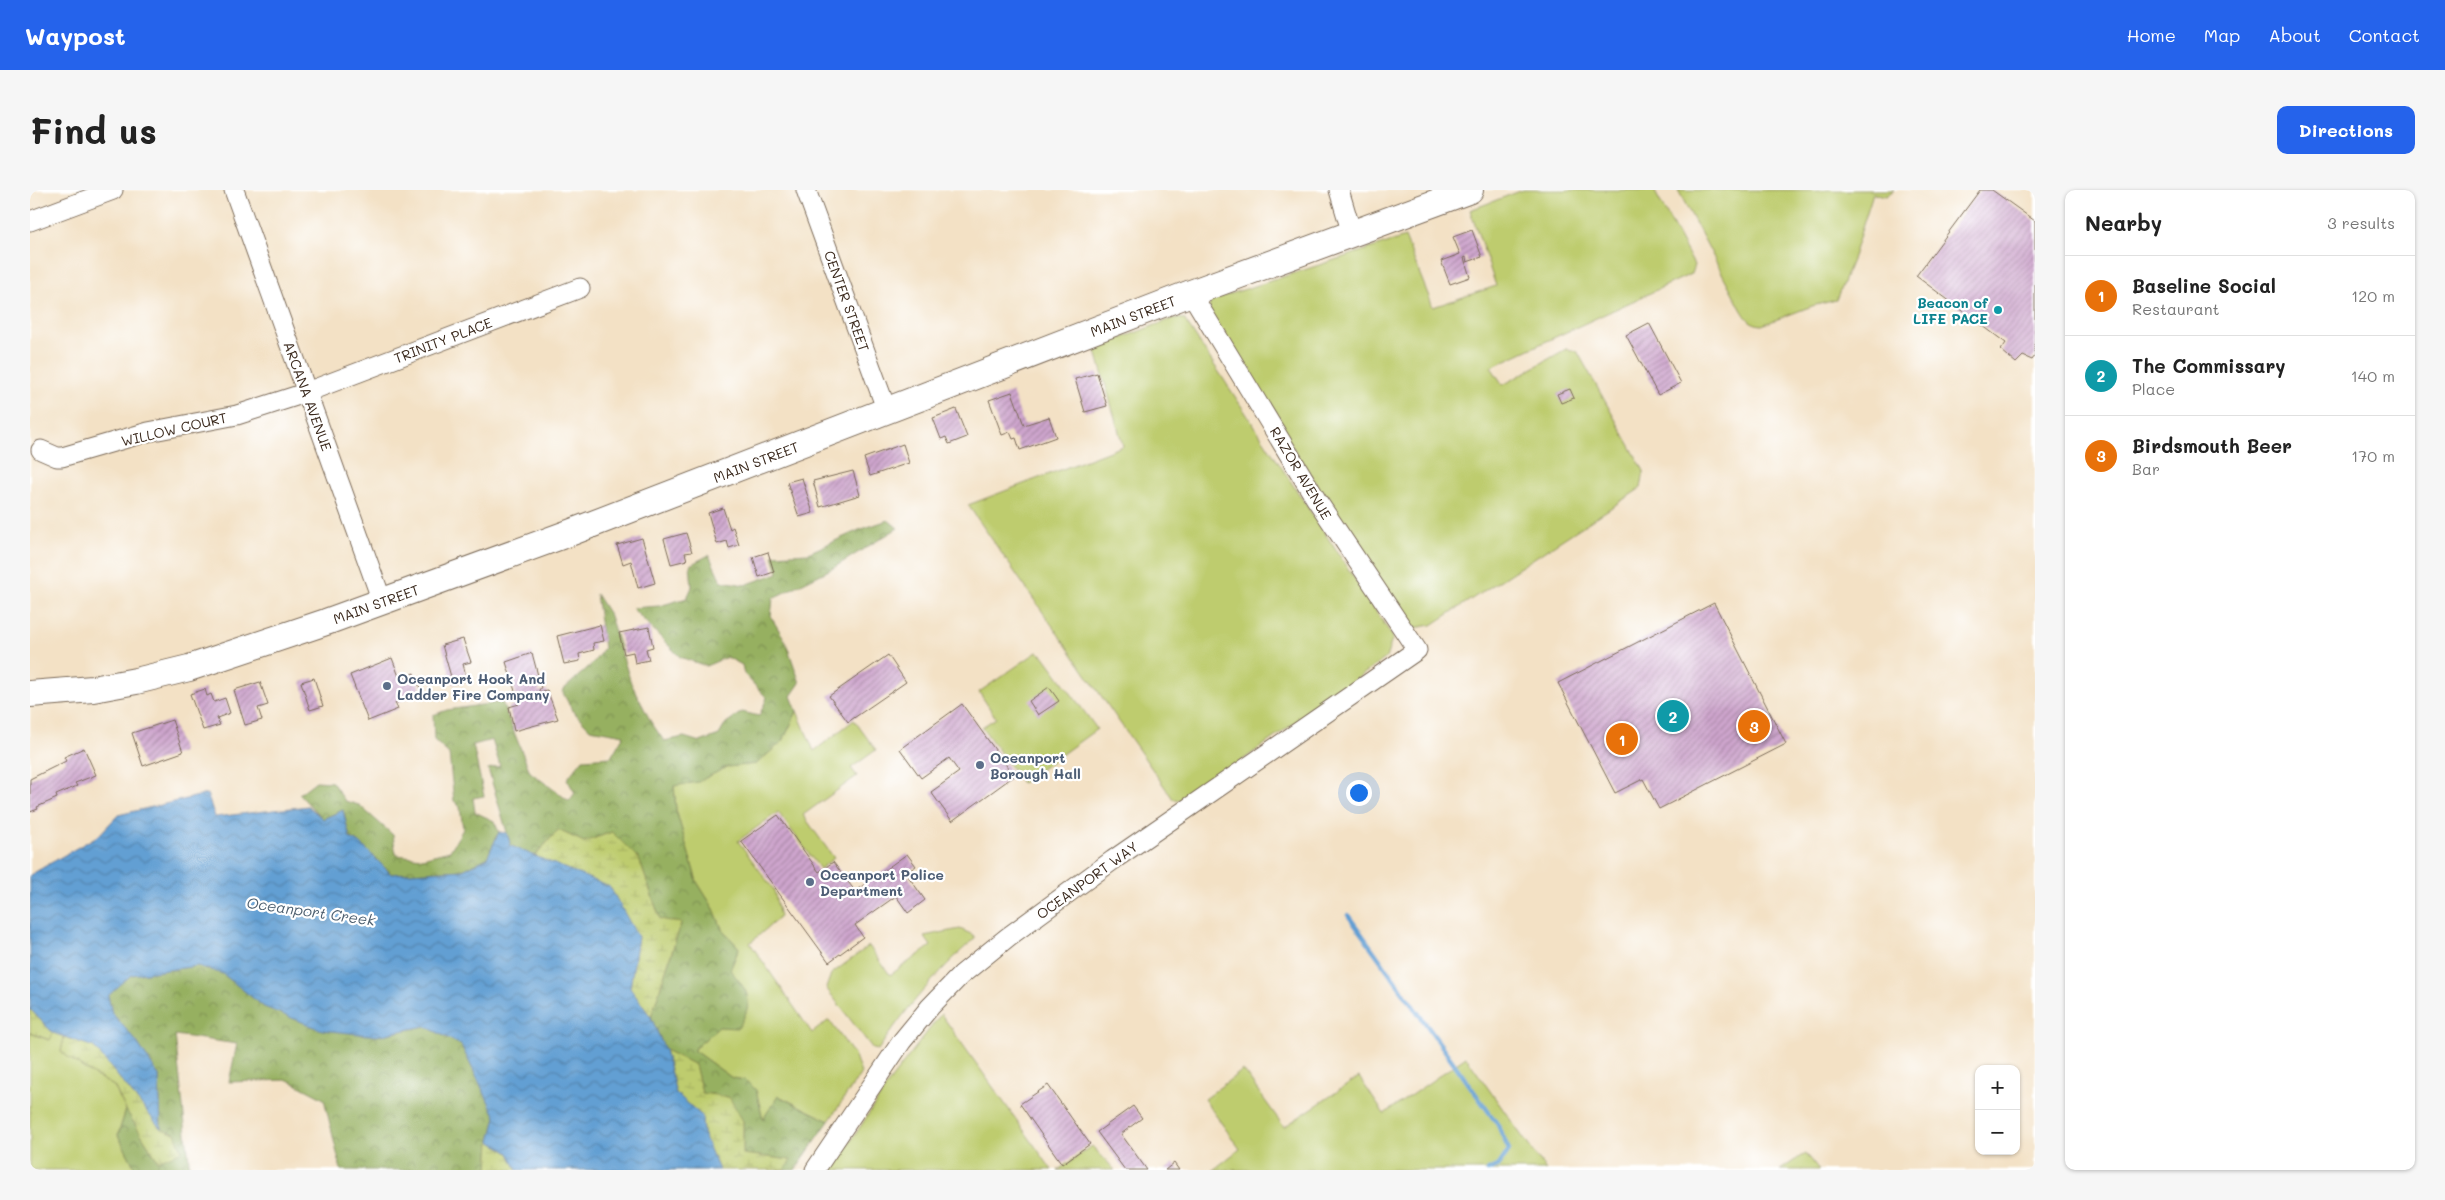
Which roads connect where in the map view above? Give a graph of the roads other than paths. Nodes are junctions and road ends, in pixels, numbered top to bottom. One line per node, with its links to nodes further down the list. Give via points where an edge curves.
1 (113, 190): 6 (street)
2 (234, 190): 10 (street, ARCANA AVENUE)
3 (806, 190): 11 (street, CENTER STREET)
4 (1339, 190): 7 (street)
5 (1470, 190): 7 (street, MAIN STREET)
6 (30, 221)
7 (1352, 234): 9 (street, MAIN STREET)
8 (580, 288): 10 (street, TRINITY PLACE)
9 (1191, 293): 11 (street, MAIN STREET); 14 (street, RAZOR AVENUE, via 1316,500)
10 (306, 391): 12 (street, WILLOW COURT, via 237,414 148,432 62,457); 13 (street, ARCANA AVENUE)
11 (887, 411): 13 (street, MAIN STREET)
12 (41, 450)
13 (382, 601): 15 (street, MAIN STREET, via 189,668 93,689)
14 (1417, 650): 16 (street, OCEANPORT WAY, via 1106,866 961,975 902,1041)
15 (30, 694)
16 (815, 1170)

